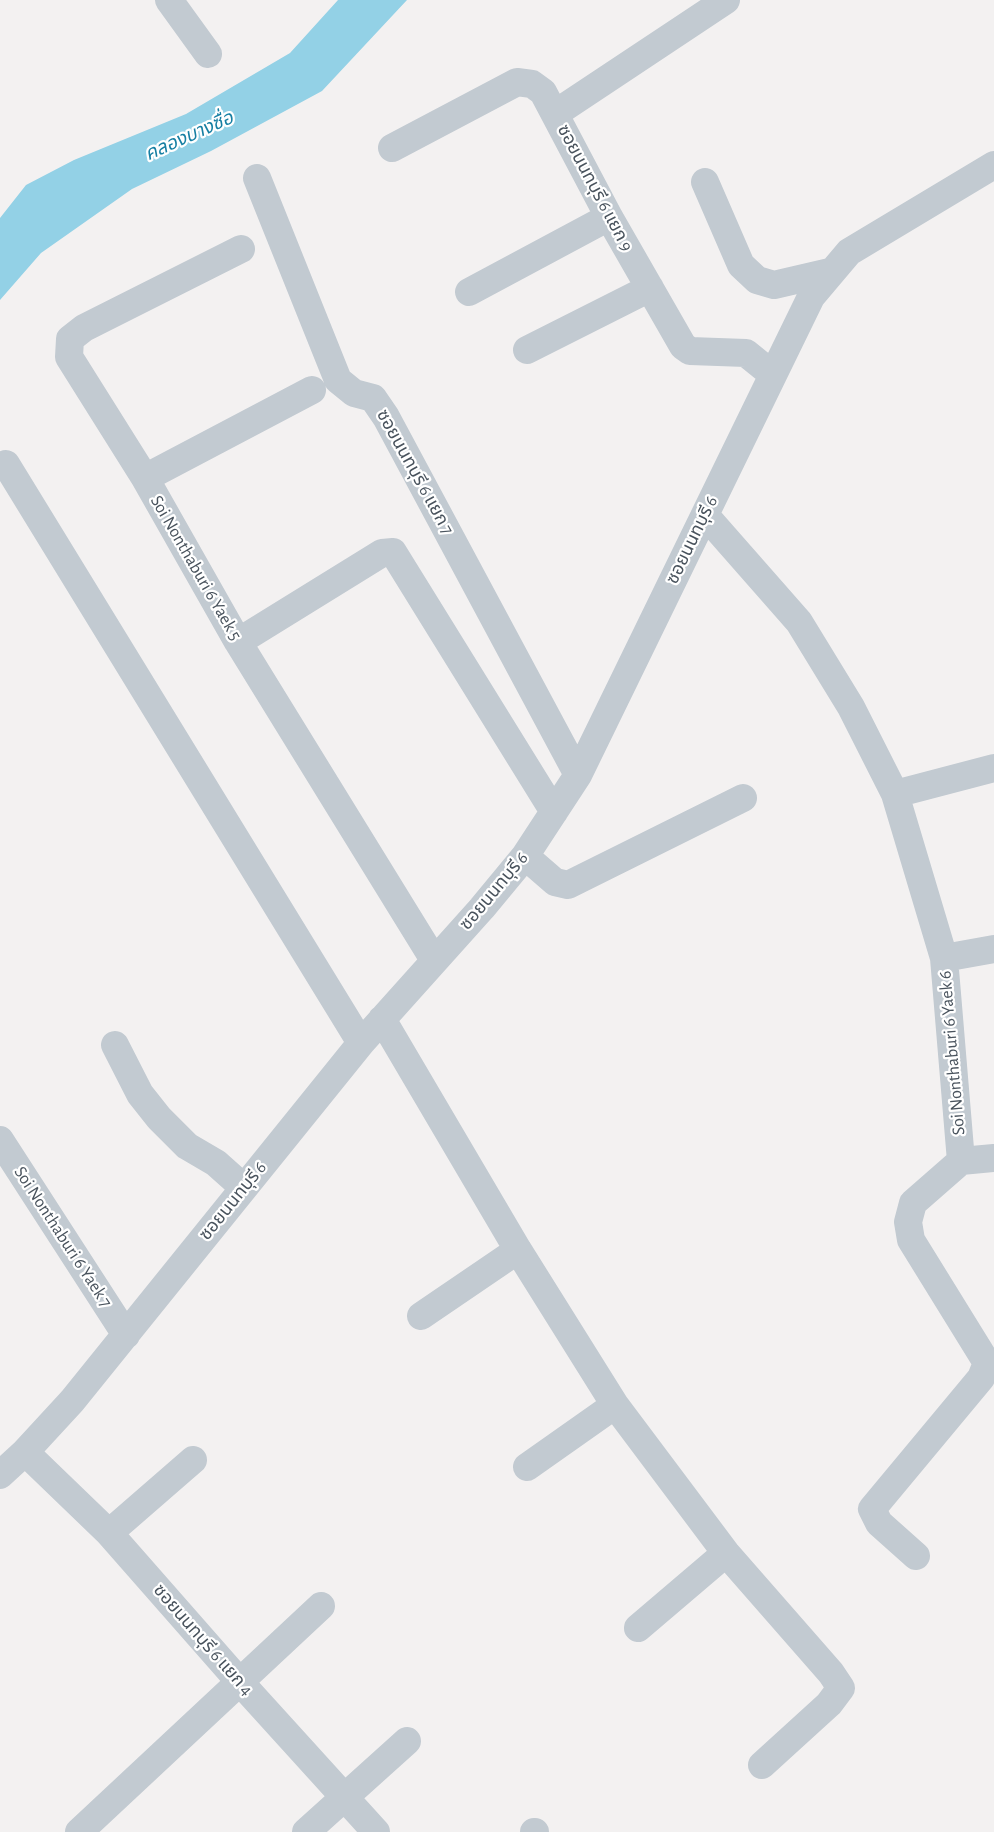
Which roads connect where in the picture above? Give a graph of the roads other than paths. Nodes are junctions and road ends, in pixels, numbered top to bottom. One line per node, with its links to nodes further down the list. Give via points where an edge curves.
1 (169, 0): 3 (street)
2 (726, 0): 4 (street)
3 (208, 54)
4 (556, 113): 5 (street, ซอยนนทบุรี 6 แยก 9, via 543,92 532,84 517,82); 9 (street, ซอยนนทบุรี 6 แยก 9)
5 (392, 148)
6 (994, 165): 11 (street, ซอยนนทบุรี 6, via 849,252)
7 (256, 178): 22 (street, ซอยนนทบุรี 6 แยก 7, via 338,380 354,393 373,398 386,417)
8 (705, 182): 11 (street, via 741,265 757,280 774,285)
9 (609, 217): 12 (street, ซอยนนทบุรี 6 แยก 9); 13 (street)
10 (241, 249): 18 (street, Soi Nonthaburi 6 Yaek 5, via 84,328 70,339 69,357)
11 (830, 272): 15 (street, ซอยนนทบุรี 6, via 811,297)
12 (650, 288): 14 (street); 15 (street, ซอยนนทบุรี 6 แยก 9, via 683,346 690,351 746,353)
13 (469, 292)
14 (527, 350)
15 (772, 374): 19 (street, ซอยนนทบุรี 6)
16 (312, 390): 18 (street)
17 (6, 464): 31 (street)
18 (145, 478): 20 (street, Soi Nonthaburi 6 Yaek 5)
19 (705, 515): 22 (street, ซอยนนทบุรี 6); 23 (street, Soi Nonthaburi 6 Yaek 6, via 799,622 850,707)
20 (238, 642): 25 (street, via 382,553 393,552); 29 (street, Soi Nonthaburi 6 Yaek 5)
21 (994, 768): 23 (street)
22 (578, 775): 25 (street, ซอยนนทบุรี 6)
23 (895, 794): 28 (street, Soi Nonthaburi 6 Yaek 6)
24 (743, 798): 26 (street, via 568,885 555,882)
25 (554, 812): 26 (street, ซอยนนทบุรี 6)
26 (525, 856): 29 (street, ซอยนนทบุรี 6)
27 (994, 949): 28 (street)
28 (944, 958): 35 (street, Soi Nonthaburi 6 Yaek 6)
29 (434, 960): 30 (street, ซอยนนทบุรี 6)
30 (382, 1019): 31 (street, ซอยนนทบุรี 6); 37 (street)
31 (361, 1043): 36 (street, ซอยนนทบุรี 6)
32 (115, 1045): 36 (street, via 140,1094 159,1118 187,1146 216,1163)
33 (0, 1140): 39 (street, Soi Nonthaburi 6 Yaek 7)
34 (994, 1158): 35 (street)
35 (961, 1161): 47 (street, Soi Nonthaburi 6 Yaek 6, via 913,1203 908,1222 911,1240 987,1363 981,1378 872,1509 880,1523)
36 (244, 1188): 39 (street, ซอยนนทบุรี 6)
37 (518, 1250): 38 (street); 40 (street)
38 (421, 1316)
39 (126, 1335): 41 (street, ซอยนนทบุรี 6)
40 (614, 1405): 43 (street); 46 (street)
41 (25, 1452): 44 (street, ซอยนนทบุรี 6); 45 (street, ซอยนนทบุรี 6 แยก 4)
42 (193, 1460): 45 (street)
43 (526, 1467)
44 (0, 1475)
45 (109, 1533): 50 (street, ซอยนนทบุรี 6 แยก 4)
46 (726, 1553): 49 (street); 52 (street, via 831,1672 841,1688 829,1704)
47 (916, 1556)
48 (321, 1606): 50 (street)
49 (638, 1628)
50 (239, 1681): 53 (street, ซอยนนทบุรี 6 แยก 4); 54 (street)
51 (408, 1742): 53 (street)
52 (762, 1765)
53 (344, 1797): 55 (street); 56 (street, ซอยนนทบุรี 6 แยก 4)
54 (79, 1832)
55 (306, 1832)
56 (376, 1832)

